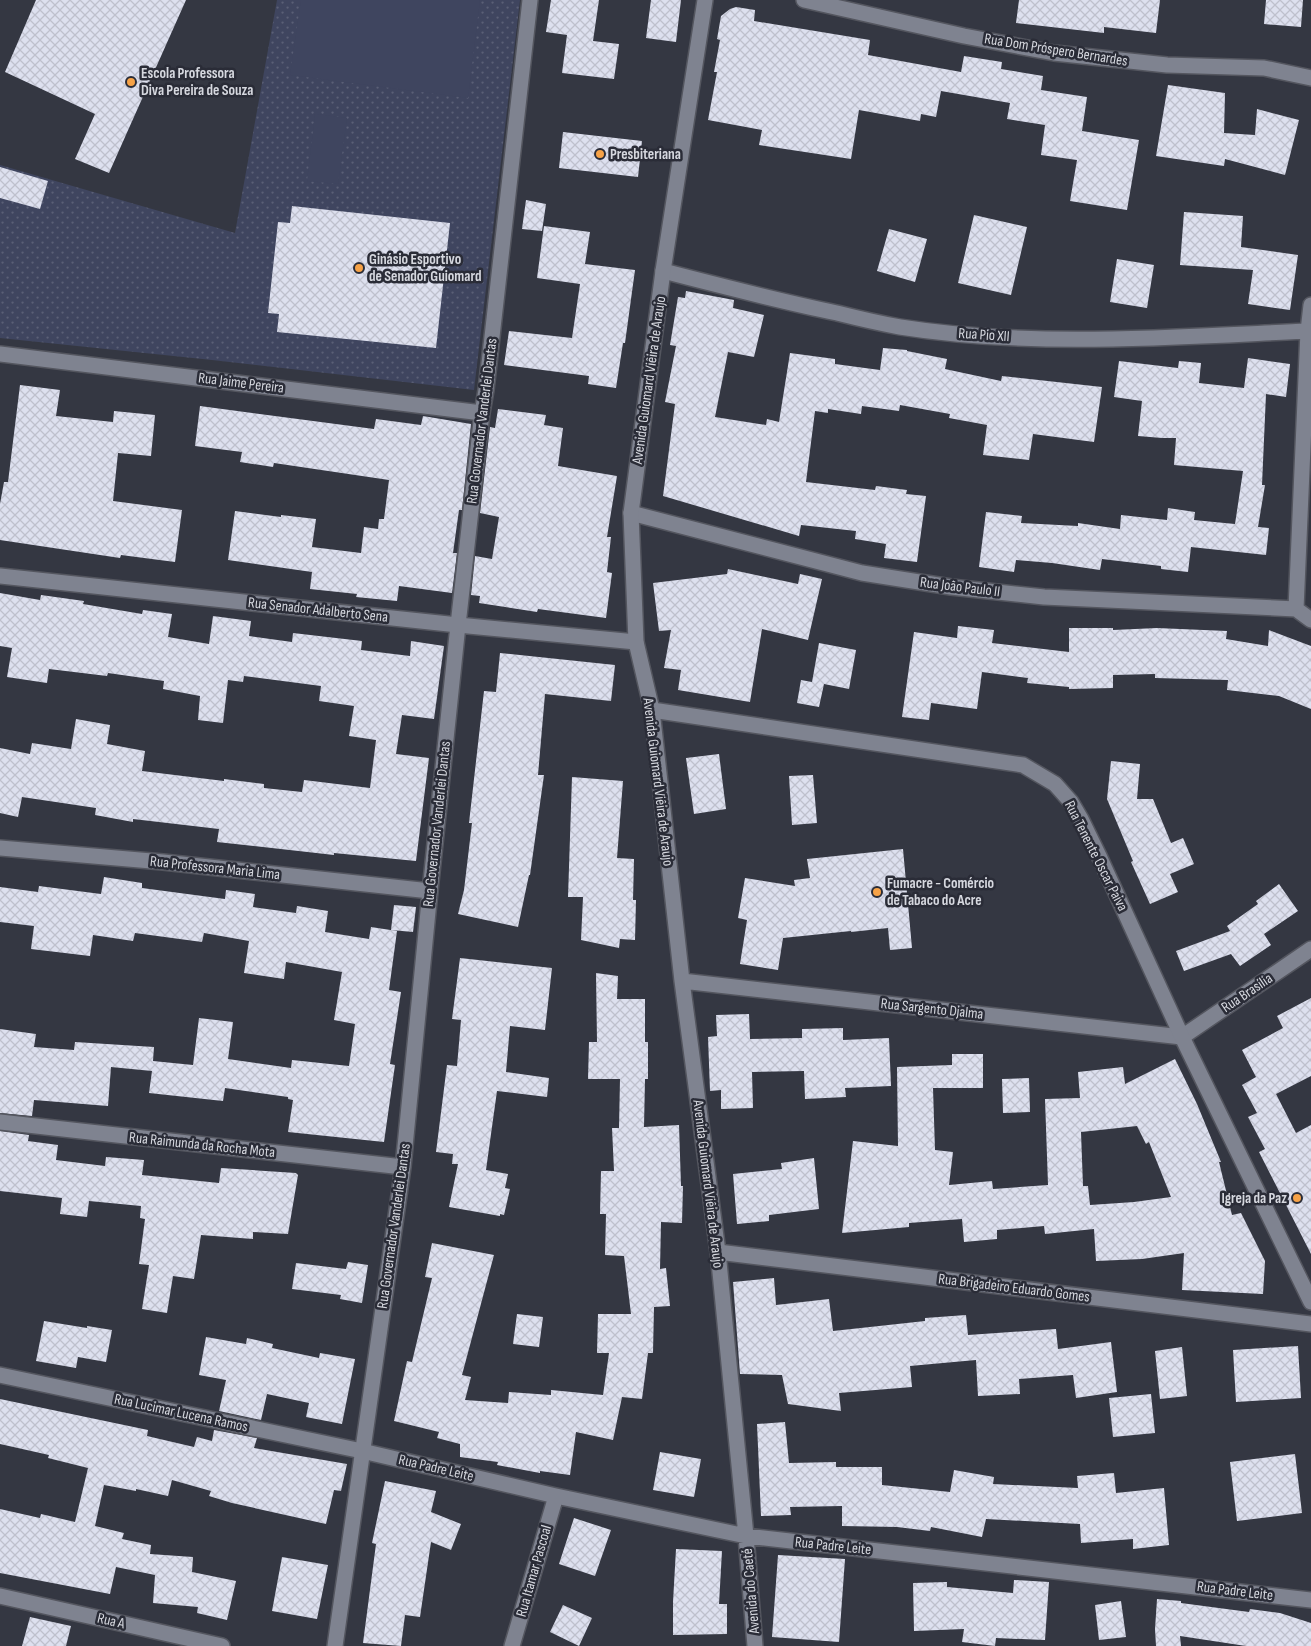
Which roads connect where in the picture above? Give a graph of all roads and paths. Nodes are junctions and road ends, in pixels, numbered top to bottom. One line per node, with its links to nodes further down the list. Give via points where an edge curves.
1 (530, 0): 9 (street, Rua Governador Vanderlei Dantas)
2 (705, 0): 5 (street, Avenida Guiomard Viêira de Araujo)
3 (804, 0): 4 (street, Rua Dom Próspero Bernardes, via 1054,53 1167,66 1264,68)
4 (1311, 78)
5 (663, 272): 7 (street, Rua Pio XII, via 899,327 962,334 1148,338); 10 (street, Avenida Guiomard Viêira de Araujo)
6 (1311, 305): 7 (street)
7 (1310, 332): 12 (street)
8 (0, 354): 9 (street, Rua Jaime Pereira)
9 (482, 412): 14 (street, Rua Governador Vanderlei Dantas)
10 (631, 513): 12 (street, Rua João Paulo II, via 862,573 951,587 1044,596); 15 (street, Avenida Guiomard Viêira de Araujo)
11 (0, 576): 14 (street, Rua Senador Adalberto Sena)
12 (1296, 609): 13 (street)
13 (1311, 620)
14 (458, 625): 15 (street, Rua Senador Adalberto Sena); 18 (street, Rua Governador Vanderlei Dantas)
15 (636, 642): 16 (street, Avenida Guiomard Viêira de Araujo)
16 (652, 710): 20 (street, Avenida Guiomard Viêira de Araujo); 21 (street, Rua Tenente Oscar Paiva, via 1022,765 1055,784 1071,802 1092,843)
17 (0, 848): 18 (street, Rua Professora Maria Lima)
18 (430, 891): 23 (street, Rua Governador Vanderlei Dantas)
19 (1311, 949): 21 (street, Rua Brasília)
20 (682, 981): 21 (street, Rua Sargento Djalma); 24 (street, Avenida Guiomard Viêira de Araujo)
21 (1182, 1037): 25 (street, Rua Tenente Oscar Paiva)
22 (0, 1122): 23 (street, Rua Raimunda da Rocha Mota)
23 (403, 1167): 29 (street, Rua Governador Vanderlei Dantas)
24 (718, 1252): 27 (street, Rua Brigadeiro Eduardo Gomes); 31 (street, Avenida Guiomard Viêira de Araujo)
25 (1307, 1284): 26 (street, Rua Tenente Oscar Paiva)
26 (1311, 1302)
27 (1311, 1324)
28 (0, 1375): 29 (street, Rua Lucimar Lucena Ramos)
29 (362, 1451): 30 (street, Rua Padre Leite); 35 (street, Rua Governador Vanderlei Dantas)
30 (556, 1496): 31 (street, Rua Padre Leite); 36 (street, Rua Itamar Pascoal)
31 (746, 1536): 33 (street, Rua Padre Leite); 37 (street, Avenida do Caeté)
32 (0, 1596): 34 (street, Rua A)
33 (1311, 1600)
34 (222, 1646)
35 (335, 1646)
36 (512, 1646)
37 (755, 1646)

